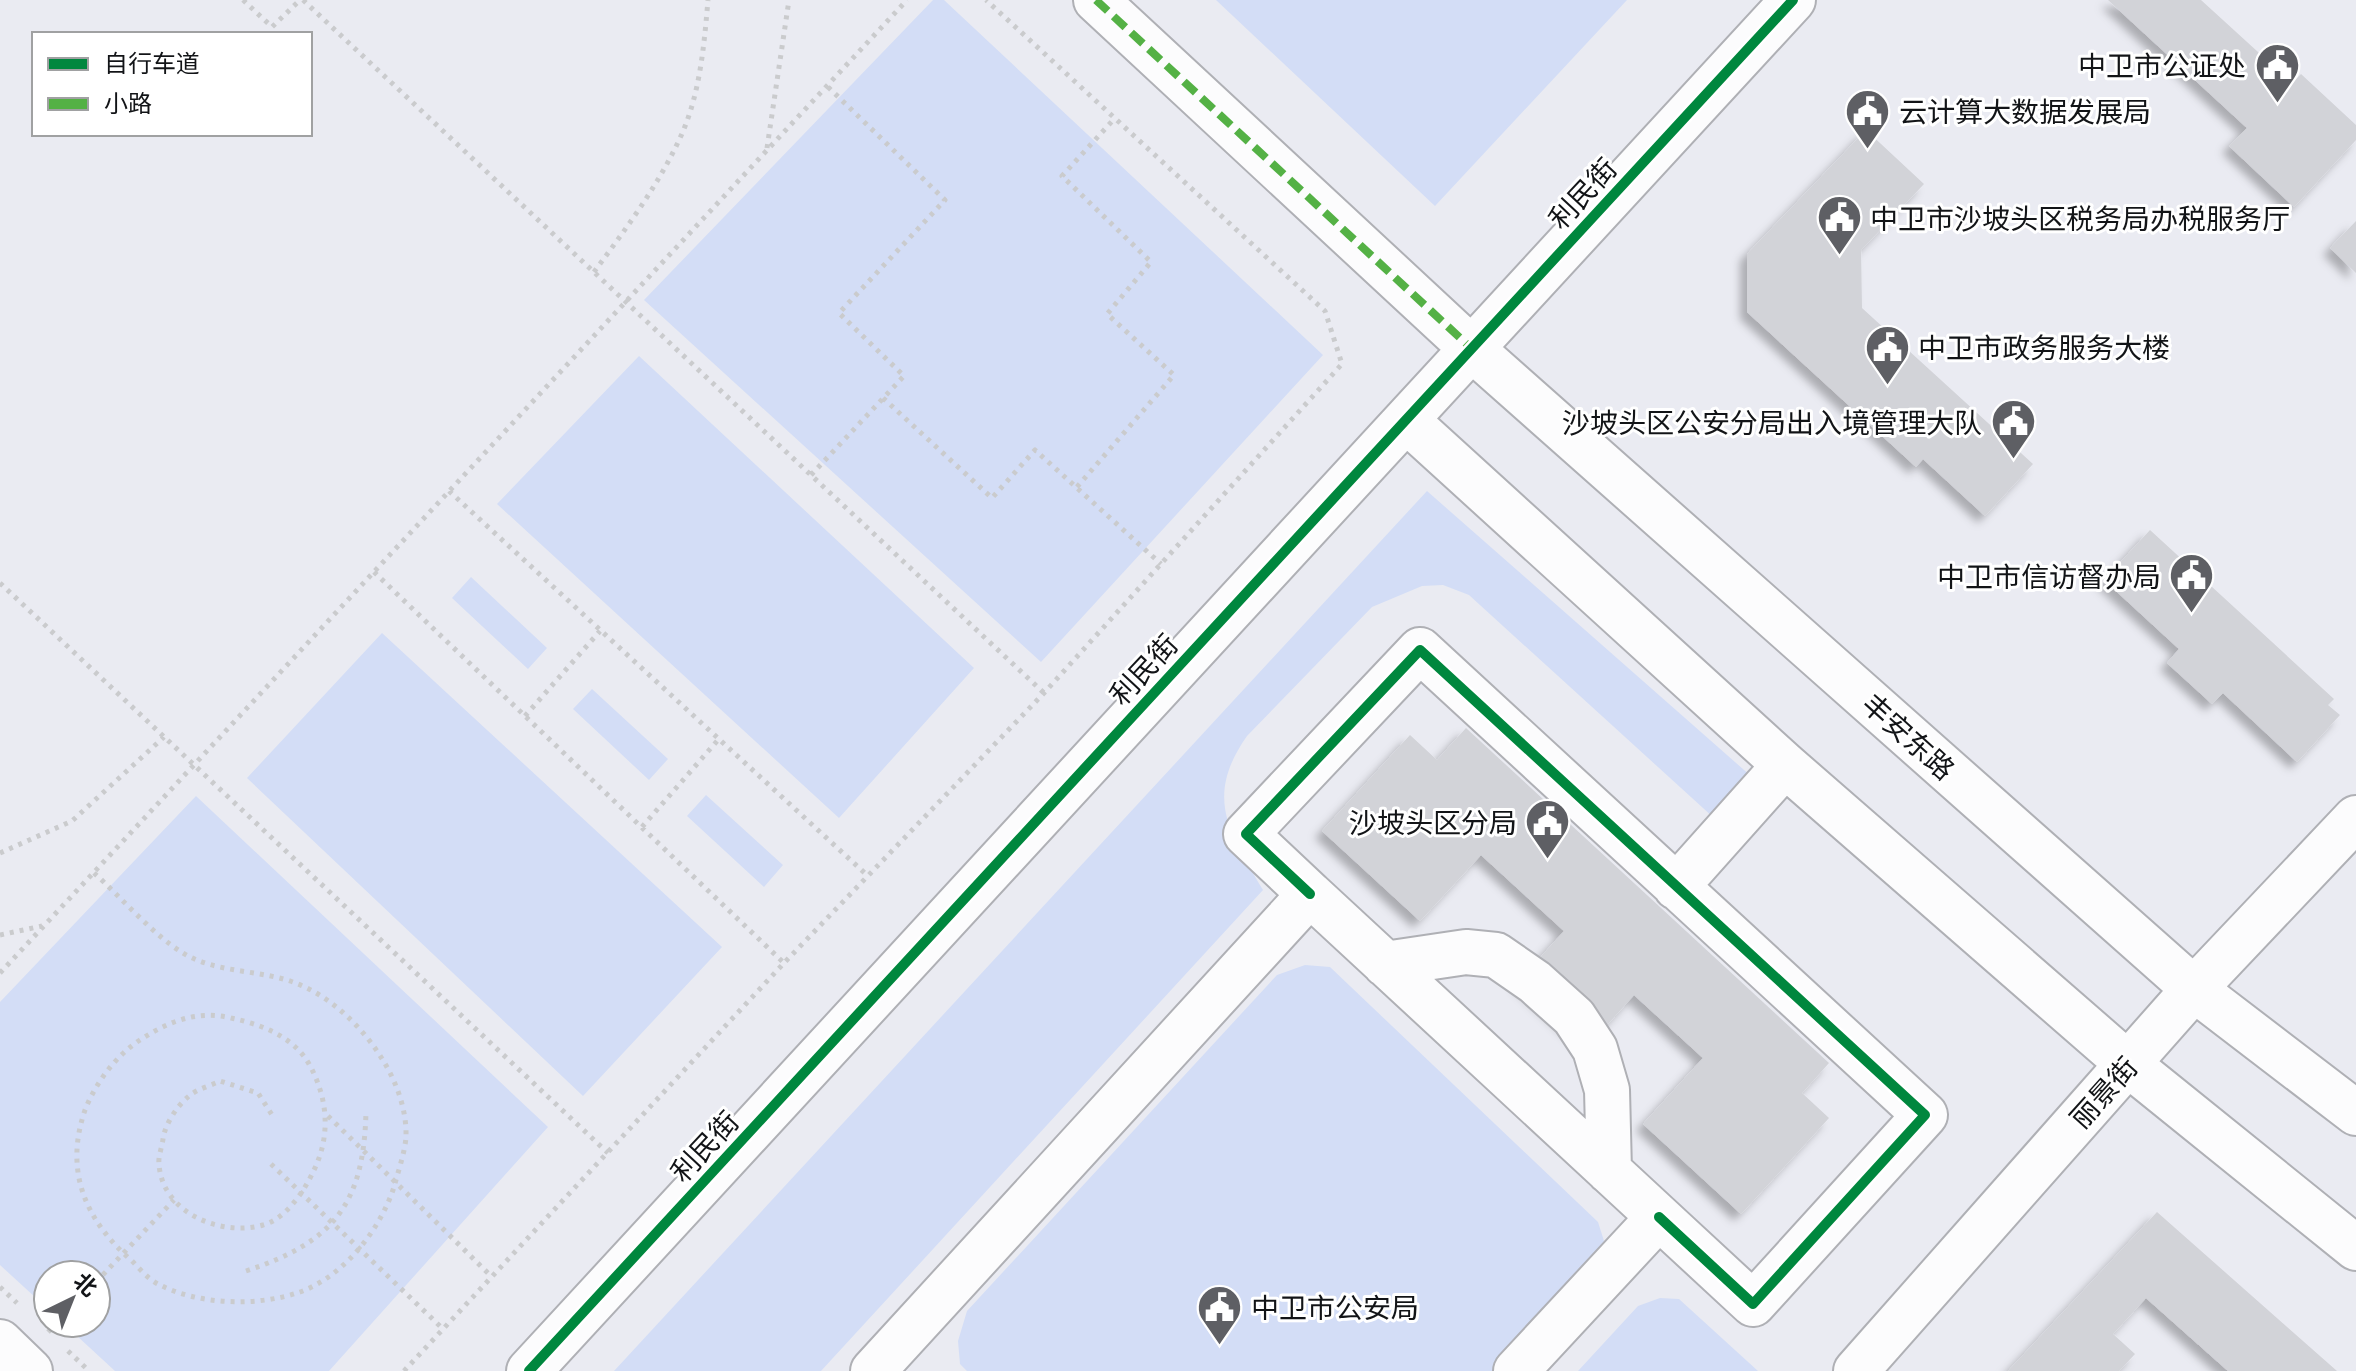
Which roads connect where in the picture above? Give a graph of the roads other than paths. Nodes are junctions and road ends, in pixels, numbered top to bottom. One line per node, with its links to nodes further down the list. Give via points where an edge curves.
1 (1096, 0): 3 (street, 丰安东路)
2 (1793, 0): 3 (street, 利民街)
3 (1472, 349): 4 (street, 利民街); 10 (street, 丰安东路)
4 (1406, 420): 5 (street); 18 (street, 利民街)
5 (1785, 765): 7 (street); 11 (street)
6 (2356, 818): 10 (street, 丽景街)
7 (1676, 887): 8 (street, via 1420,650 1246,834); 14 (street, via 1925,1115 1753,1304)
8 (1310, 894): 9 (street); 19 (street)
9 (1385, 964): 13 (street); 13 (street, via 1466,952 1496,955 1574,1017 1595,1049 1607,1090)
10 (2194, 989): 11 (street, 丽景街); 12 (street, 丰安东路)
11 (2128, 1064): 15 (street); 21 (street, 丽景街)
12 (2356, 1113)
13 (1609, 1171): 14 (street)
14 (1659, 1217): 20 (street)
15 (2356, 1248)
16 (0, 1342): 17 (street)
17 (30, 1371)
18 (529, 1371)
19 (873, 1371)
20 (1516, 1371)
21 (1856, 1371)

